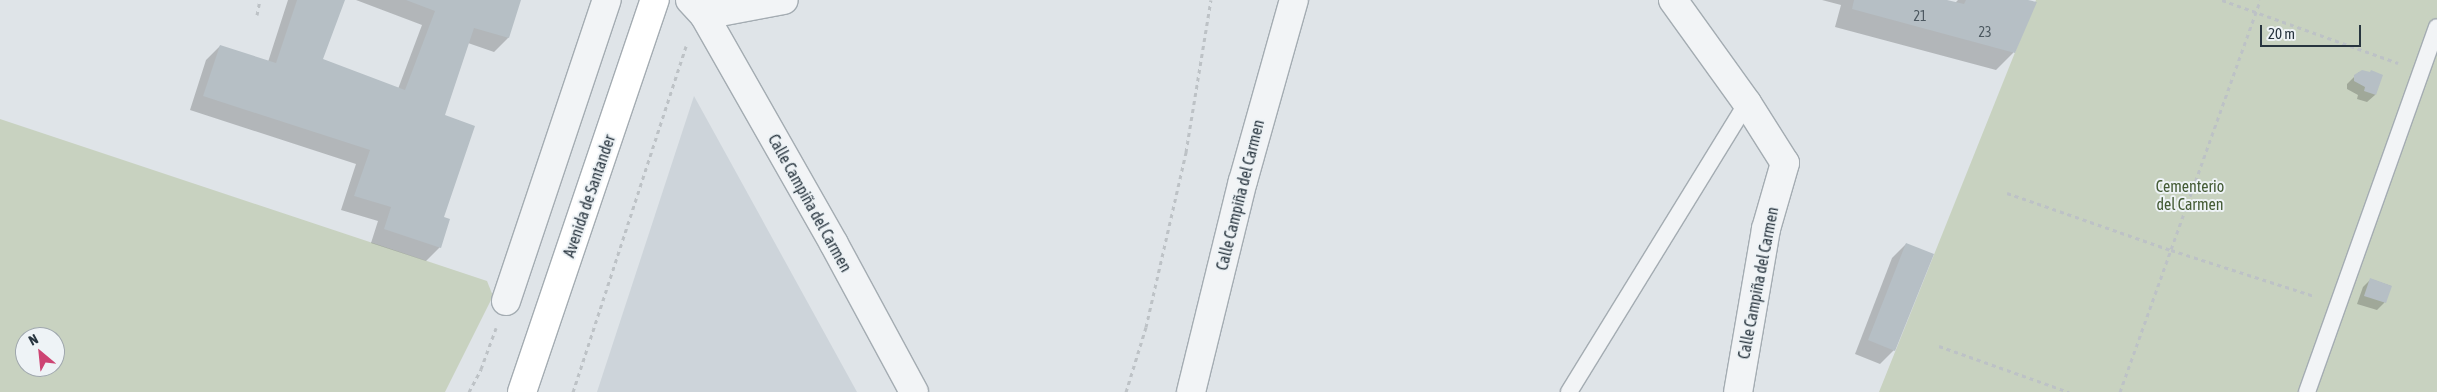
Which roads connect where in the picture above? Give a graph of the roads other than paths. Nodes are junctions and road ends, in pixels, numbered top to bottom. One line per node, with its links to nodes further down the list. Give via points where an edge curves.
1 (607, 0): 9 (street)
2 (655, 0): 10 (main road, Avenida de Santander)
3 (784, 0): 6 (street)
4 (1294, 0): 12 (street, Calle Campiña del Carmen, via 1243,181)
5 (1673, 0): 8 (street, Calle Campiña del Carmen)
6 (697, 7): 11 (street, Calle Campiña del Carmen, via 834,244)
7 (2437, 28): 15 (lane)
8 (1747, 102): 13 (lane); 14 (street, Calle Campiña del Carmen, via 1785,163 1766,229)
9 (506, 301)
10 (522, 392)
11 (914, 392)
12 (1191, 392)
13 (1569, 392)
14 (1738, 392)
15 (2307, 392)

